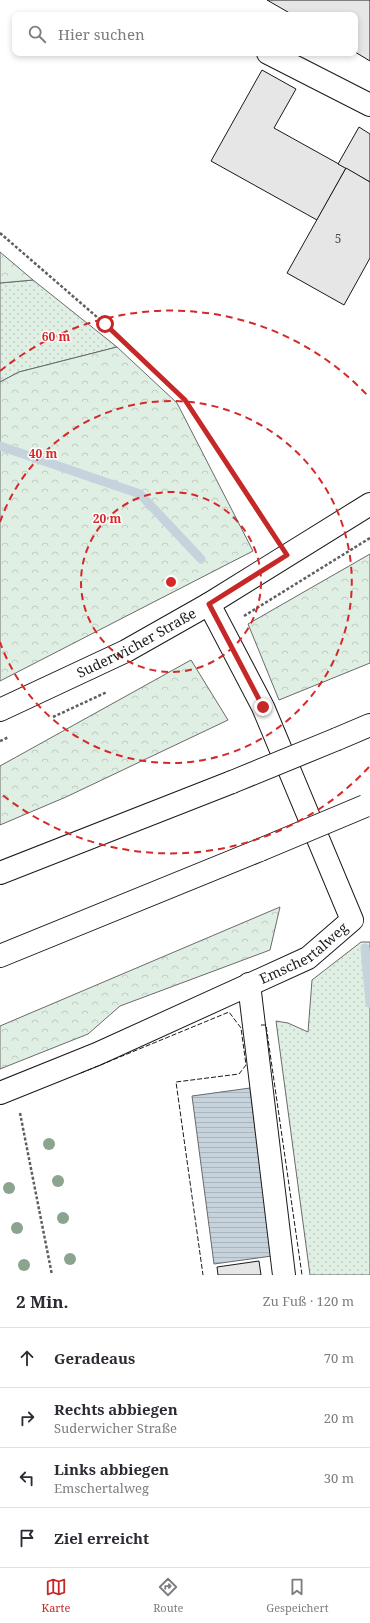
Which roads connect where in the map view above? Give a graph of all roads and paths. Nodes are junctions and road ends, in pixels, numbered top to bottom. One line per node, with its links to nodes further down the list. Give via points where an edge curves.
1 (274, 56): 2 (main road)
2 (370, 105)
3 (0, 233): 6 (path, via 105,324 185,400)
4 (370, 504): 6 (main road, Suderwicher Straße)
5 (370, 538): 8 (path)
6 (287, 555): 7 (main road, Suderwicher Straße)
7 (209, 604): 8 (main road, Emschertalweg); 9 (main road, Suderwicher Straße, via 126,651)
8 (222, 630): 14 (main road, Emschertalweg, via 263,707 352,920 308,958)
9 (0, 710)
10 (370, 725): 12 (main road, bridge)
11 (367, 805): 13 (main road, bridge)
12 (0, 873)
13 (0, 956)
14 (249, 984): 15 (main road, Emschertalweg, via 97,1054); 17 (main road)
15 (7, 1090): 16 (path)
16 (52, 1275)
17 (284, 1275)

